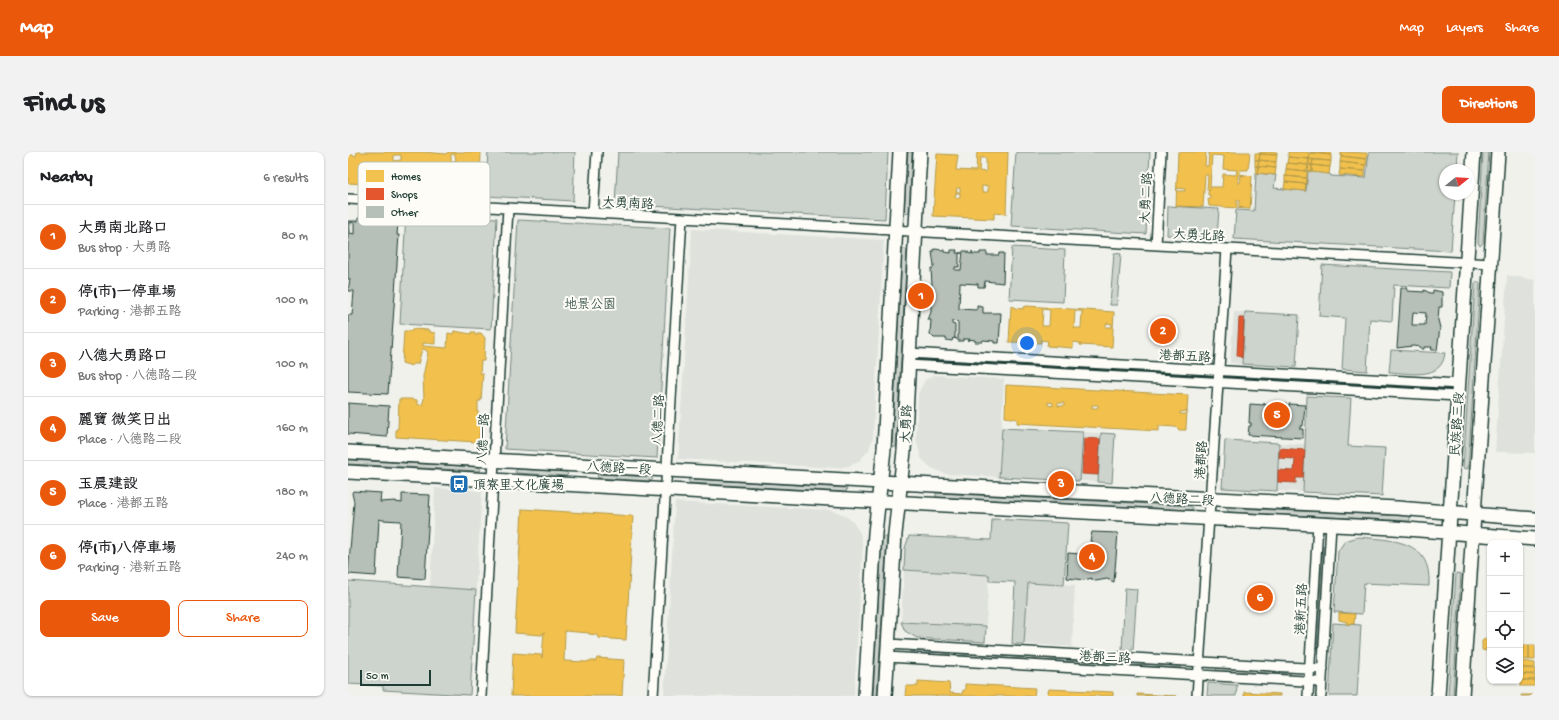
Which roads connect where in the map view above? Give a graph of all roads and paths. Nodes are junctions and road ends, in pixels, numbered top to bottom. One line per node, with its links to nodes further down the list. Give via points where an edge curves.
1 (597, 152): 11 (street)
2 (900, 152): 13 (street, 大勇路)
3 (920, 152): 13 (street, 大勇路)
4 (1161, 152): 14 (street, 大勇二路)
5 (1474, 152): 16 (street, 民族路三段)
6 (1498, 152): 17 (street, 民族路三段)
7 (348, 199): 8 (street, 大勇南路)
8 (358, 200)
9 (490, 207): 10 (street, 大勇南路)
10 (508, 208): 11 (street, 大勇南路); 23 (street, 八德一路)
11 (593, 213): 12 (street, 大勇南路)
12 (682, 218): 13 (street, 大勇南路); 25 (street, 八德二路)
13 (906, 231): 14 (street, 大勇北路); 18 (street, 大勇路); 28 (street, 大勇路, via 884,450)
14 (1156, 245): 15 (street, 大勇北路)
15 (1227, 249): 16 (street, 大勇北路); 19 (street, 港都路)
16 (1467, 262): 17 (street, 大勇北路); 21 (street, 民族路三段)
17 (1491, 264): 34 (street, 民族路三段)
18 (909, 359): 19 (street, 港都五路); 20 (street, 港都五路); 28 (street, 大勇路)
19 (1219, 370): 20 (street, 港都路); 21 (street, 港都五路)
20 (1218, 383): 21 (street, 港都五路); 31 (street, 港都路)
21 (1458, 390): 33 (street, 民族路三段)
22 (348, 452): 23 (street, 八德路一段)
23 (494, 460): 24 (street, 八德路一段); 27 (street, 八德一路)
24 (583, 465): 25 (street, 八德路一段); 29 (street)
25 (667, 470): 28 (street, 八德路一段); 30 (street, 八德二路)
26 (348, 472): 27 (street, 八德路一段)
27 (493, 480): 29 (street, 八德路一段); 48 (street, 八德一路)
28 (890, 482): 31 (street, 八德路二段); 32 (street, 大勇路); 32 (street, 大勇路)
29 (582, 485): 30 (street, 八德路一段)
30 (666, 490): 32 (street, 八德路一段); 49 (street, 八德二路)
31 (1210, 499): 33 (street, 八德路二段); 35 (street, 港都路)
32 (888, 502): 35 (street, 八德路二段); 41 (street, 大勇路); 50 (street, 大勇路)
33 (1450, 512): 34 (street, 八德路二段); 38 (street, 民族路三段)
34 (1474, 514): 36 (street, 八德路二段); 39 (street, 民族路三段)
35 (1209, 519): 37 (street, 八德路二段); 42 (street, 港都路)
36 (1535, 519)
37 (1325, 524): 38 (street, 八德路二段); 43 (street, 港新五路); 44 (street, 港新五路)
38 (1449, 532): 39 (street, 八德路二段); 55 (street, 民族路三段)
39 (1473, 534): 40 (street, 八德路二段); 56 (street, 民族路三段)
40 (1535, 539)
41 (888, 651): 42 (street, 港都三路); 45 (street, 港都三路); 51 (street, 大勇路)
42 (1199, 662): 43 (street, 港都三路); 45 (street, 港都路)
43 (1310, 668): 44 (street, 港都三路); 46 (street, 港新五路)
44 (1322, 669): 47 (street, 港新五路)
45 (1198, 675): 46 (street, 港都三路); 52 (street, 港都路)
46 (1309, 681): 47 (street, 港都三路); 53 (street, 港新五路)
47 (1322, 682): 54 (street, 港新五路)
48 (481, 696)
49 (653, 696)
50 (865, 696)
51 (885, 696)
52 (1197, 696)
53 (1308, 696)
54 (1321, 696)
55 (1438, 696)
56 (1462, 696)

